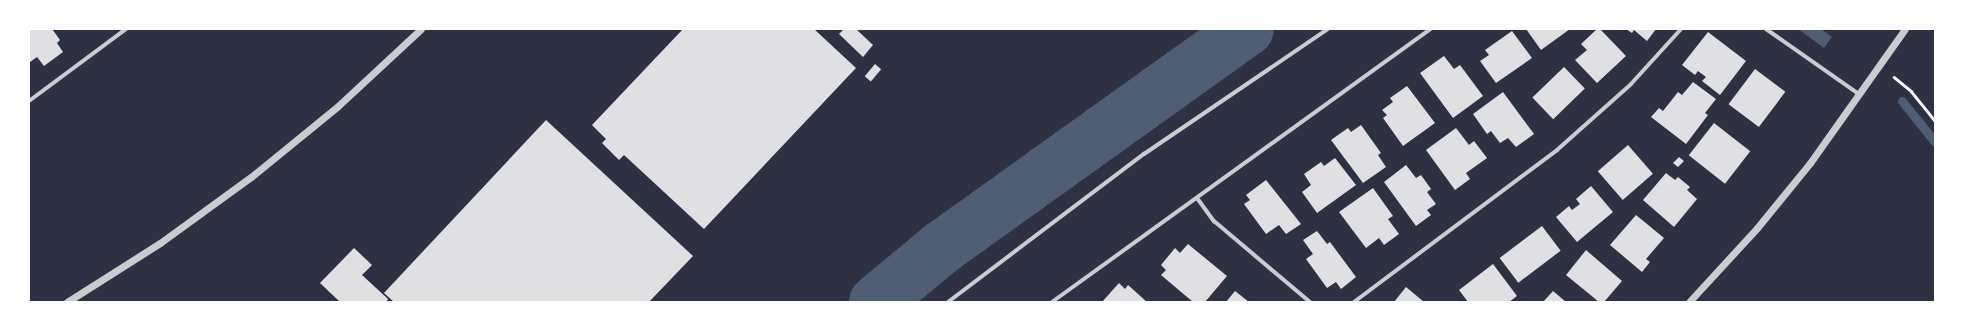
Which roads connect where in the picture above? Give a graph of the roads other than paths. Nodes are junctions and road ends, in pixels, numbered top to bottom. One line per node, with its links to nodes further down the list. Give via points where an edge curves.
1 (126, 29): 9 (street)
2 (421, 29): 12 (street, via 338,106 251,177 160,243)
3 (1328, 29): 13 (street, via 1144,154)
4 (1430, 29): 10 (street)
5 (1681, 29): 15 (street, via 1631,84 1568,141)
6 (1766, 29): 8 (street)
7 (1905, 29): 8 (street)
8 (1859, 94): 16 (street, via 1784,196)
9 (29, 101)
10 (1197, 198): 11 (street); 14 (street, via 1214,221)
11 (1054, 301)
12 (67, 302)
13 (948, 302)
14 (1310, 302)
15 (1354, 302)
16 (1689, 302)

